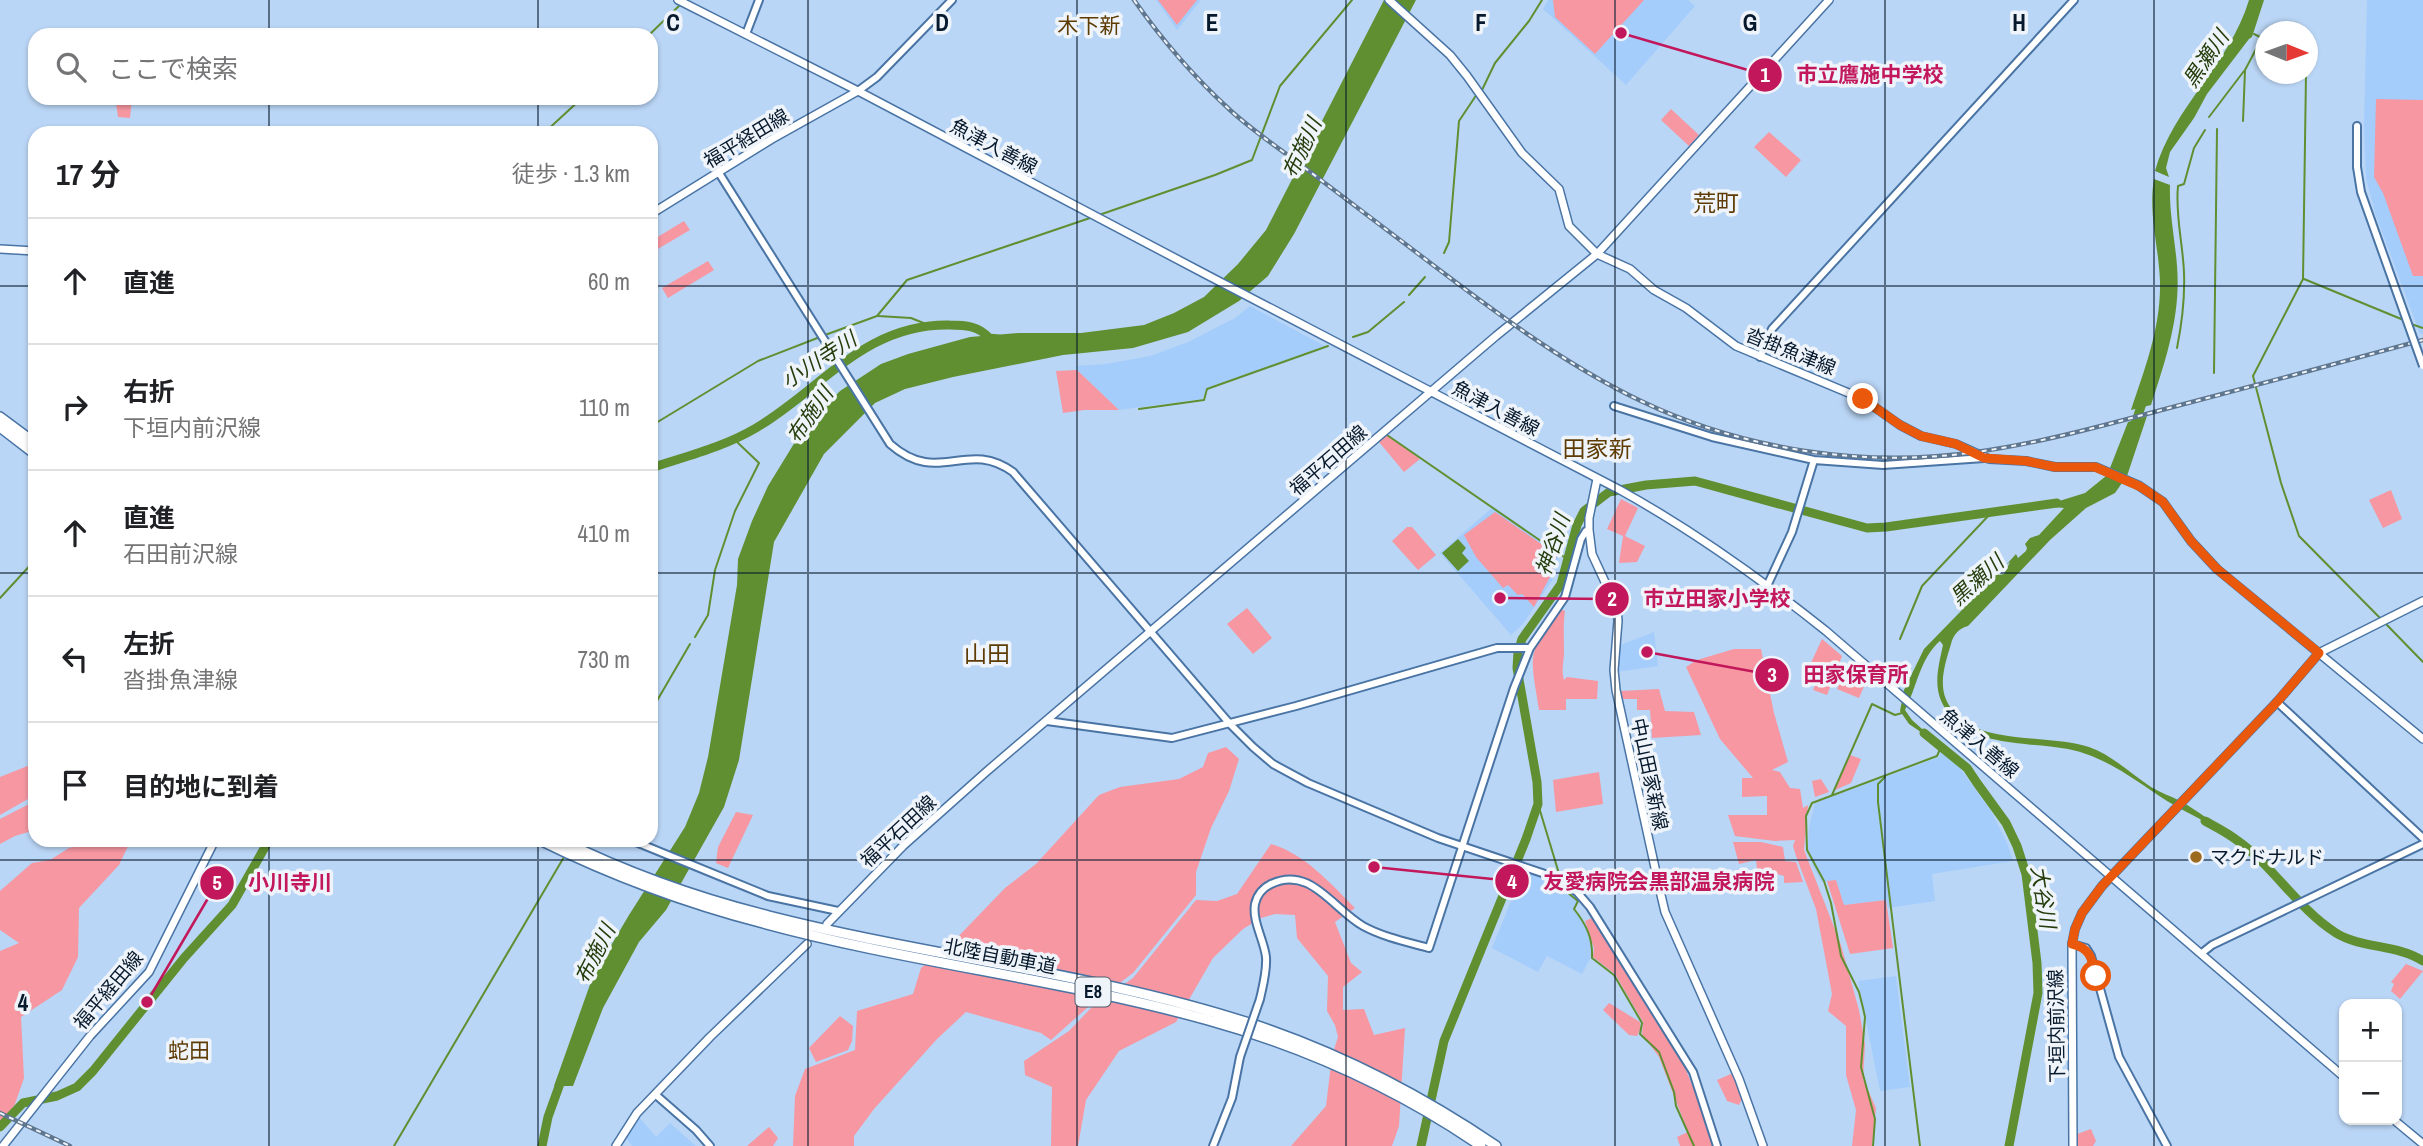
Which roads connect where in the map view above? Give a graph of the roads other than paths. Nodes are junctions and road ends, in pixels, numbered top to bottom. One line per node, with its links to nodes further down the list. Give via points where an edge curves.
1 (678, 0): 7 (main road, 魚津入善線)
2 (759, 0): 7 (street)
3 (1389, 0): 14 (main road, 沓掛魚津線, via 1450,55 1522,153 1555,184 1569,226)
4 (1829, 0): 14 (main road, 福平石田線)
5 (2074, 0): 15 (street, via 1772,329)
6 (947, 2): 8 (street, via 877,77)
7 (746, 34): 8 (main road, 魚津入善線)
8 (858, 91): 10 (main road, 福平経田線); 17 (main road, 魚津入善線)
9 (2357, 126): 16 (street, bridge, via 2361,192)
10 (719, 173): 11 (main road, 福平経田線); 29 (street, via 890,444 910,459 935,464 984,459 1013,472)
11 (658, 210)
12 (0, 249): 13 (main road)
13 (28, 251)
14 (1597, 254): 15 (main road, 沓掛魚津線, via 1630,269 1726,340); 17 (main road, 福平石田線)
15 (1759, 357): 23 (main road, 沓掛魚津線, via 1839,387 1921,436 1956,444)
16 (2423, 366)
17 (1432, 392): 25 (main road, 魚津入善線); 29 (main road, 福平石田線)
18 (1614, 406): 24 (street, via 1725,441)
19 (0, 416): 21 (highway)
20 (0, 428): 22 (highway)
21 (28, 438)
22 (28, 449)
23 (1984, 458): 24 (street, via 1883,464); 31 (main road, 沓掛魚津線, via 2095,467 2137,485 2163,502 2217,569)
24 (1814, 460): 27 (street, via 1802,503)
25 (1597, 479): 26 (main road, 中山田家新線); 27 (main road, 魚津入善線, via 1686,528)
26 (1589, 530): 30 (street, via 1581,539 1565,597); 62 (main road, 中山田家新線, via 1592,554 1617,608 1616,690 1665,912 1750,1105)
27 (1768, 584): 44 (main road, 魚津入善線)
28 (2423, 601): 31 (main road)
29 (1150, 632): 33 (main road, 福平石田線); 34 (street)
30 (1528, 648): 34 (street, via 1497,648); 38 (street)
31 (2319, 653): 32 (main road, 下垣内前沢線); 35 (main road, 沓掛魚津線)
32 (2277, 702): 36 (street); 44 (main road, 下垣内前沢線)
33 (1047, 721): 34 (street, via 1172,738); 45 (main road, 福平石田線, via 903,846)
34 (1230, 724): 38 (street, via 1273,764 1308,783)
35 (2423, 739)
36 (2423, 838)
37 (2423, 844): 49 (street)
38 (1462, 846): 58 (street, bridge, via 1429,948 1362,925 1304,880 1279,880 1261,891 1255,914 1266,958 1265,980 1232,1098); 61 (street, via 1554,877 1590,907 1693,1072)
39 (212, 847): 55 (main road, 福平経田線, via 149,972 96,1028)
40 (559, 847): 43 (highway, 北陸自動車道 / E8)
41 (569, 847): 43 (highway, 北陸自動車道 / E8)
42 (647, 847): 45 (street, via 768,896)
43 (578, 854): 52 (highway, 北陸自動車道 / E8, via 686,900 862,947 1211,1020 1322,1059)
44 (2111, 876): 48 (main road, 下垣内前沢線, via 2082,913); 49 (main road, 魚津入善線)
45 (838, 911): 46 (main road, 福平石田線)
46 (827, 924)
47 (807, 944): 51 (main road)
48 (2072, 944): 63 (main road, 下垣内前沢線); 64 (street, via 2085,948 2091,956 2119,1057)
49 (2203, 953): 50 (main road, 魚津入善線)
50 (2339, 1073)
51 (656, 1095): 56 (main road); 57 (street)
52 (1439, 1114): 59 (highway, 北陸自動車道 / E8); 60 (highway, 北陸自動車道 / E8)
53 (2400, 1125): 54 (main road)
54 (2423, 1144)
55 (3, 1146)
56 (615, 1146)
57 (710, 1146)
58 (1213, 1146)
59 (1481, 1146)
60 (1496, 1146)
61 (1717, 1146)
62 (1763, 1146)
63 (2073, 1146)
64 (2167, 1146)

